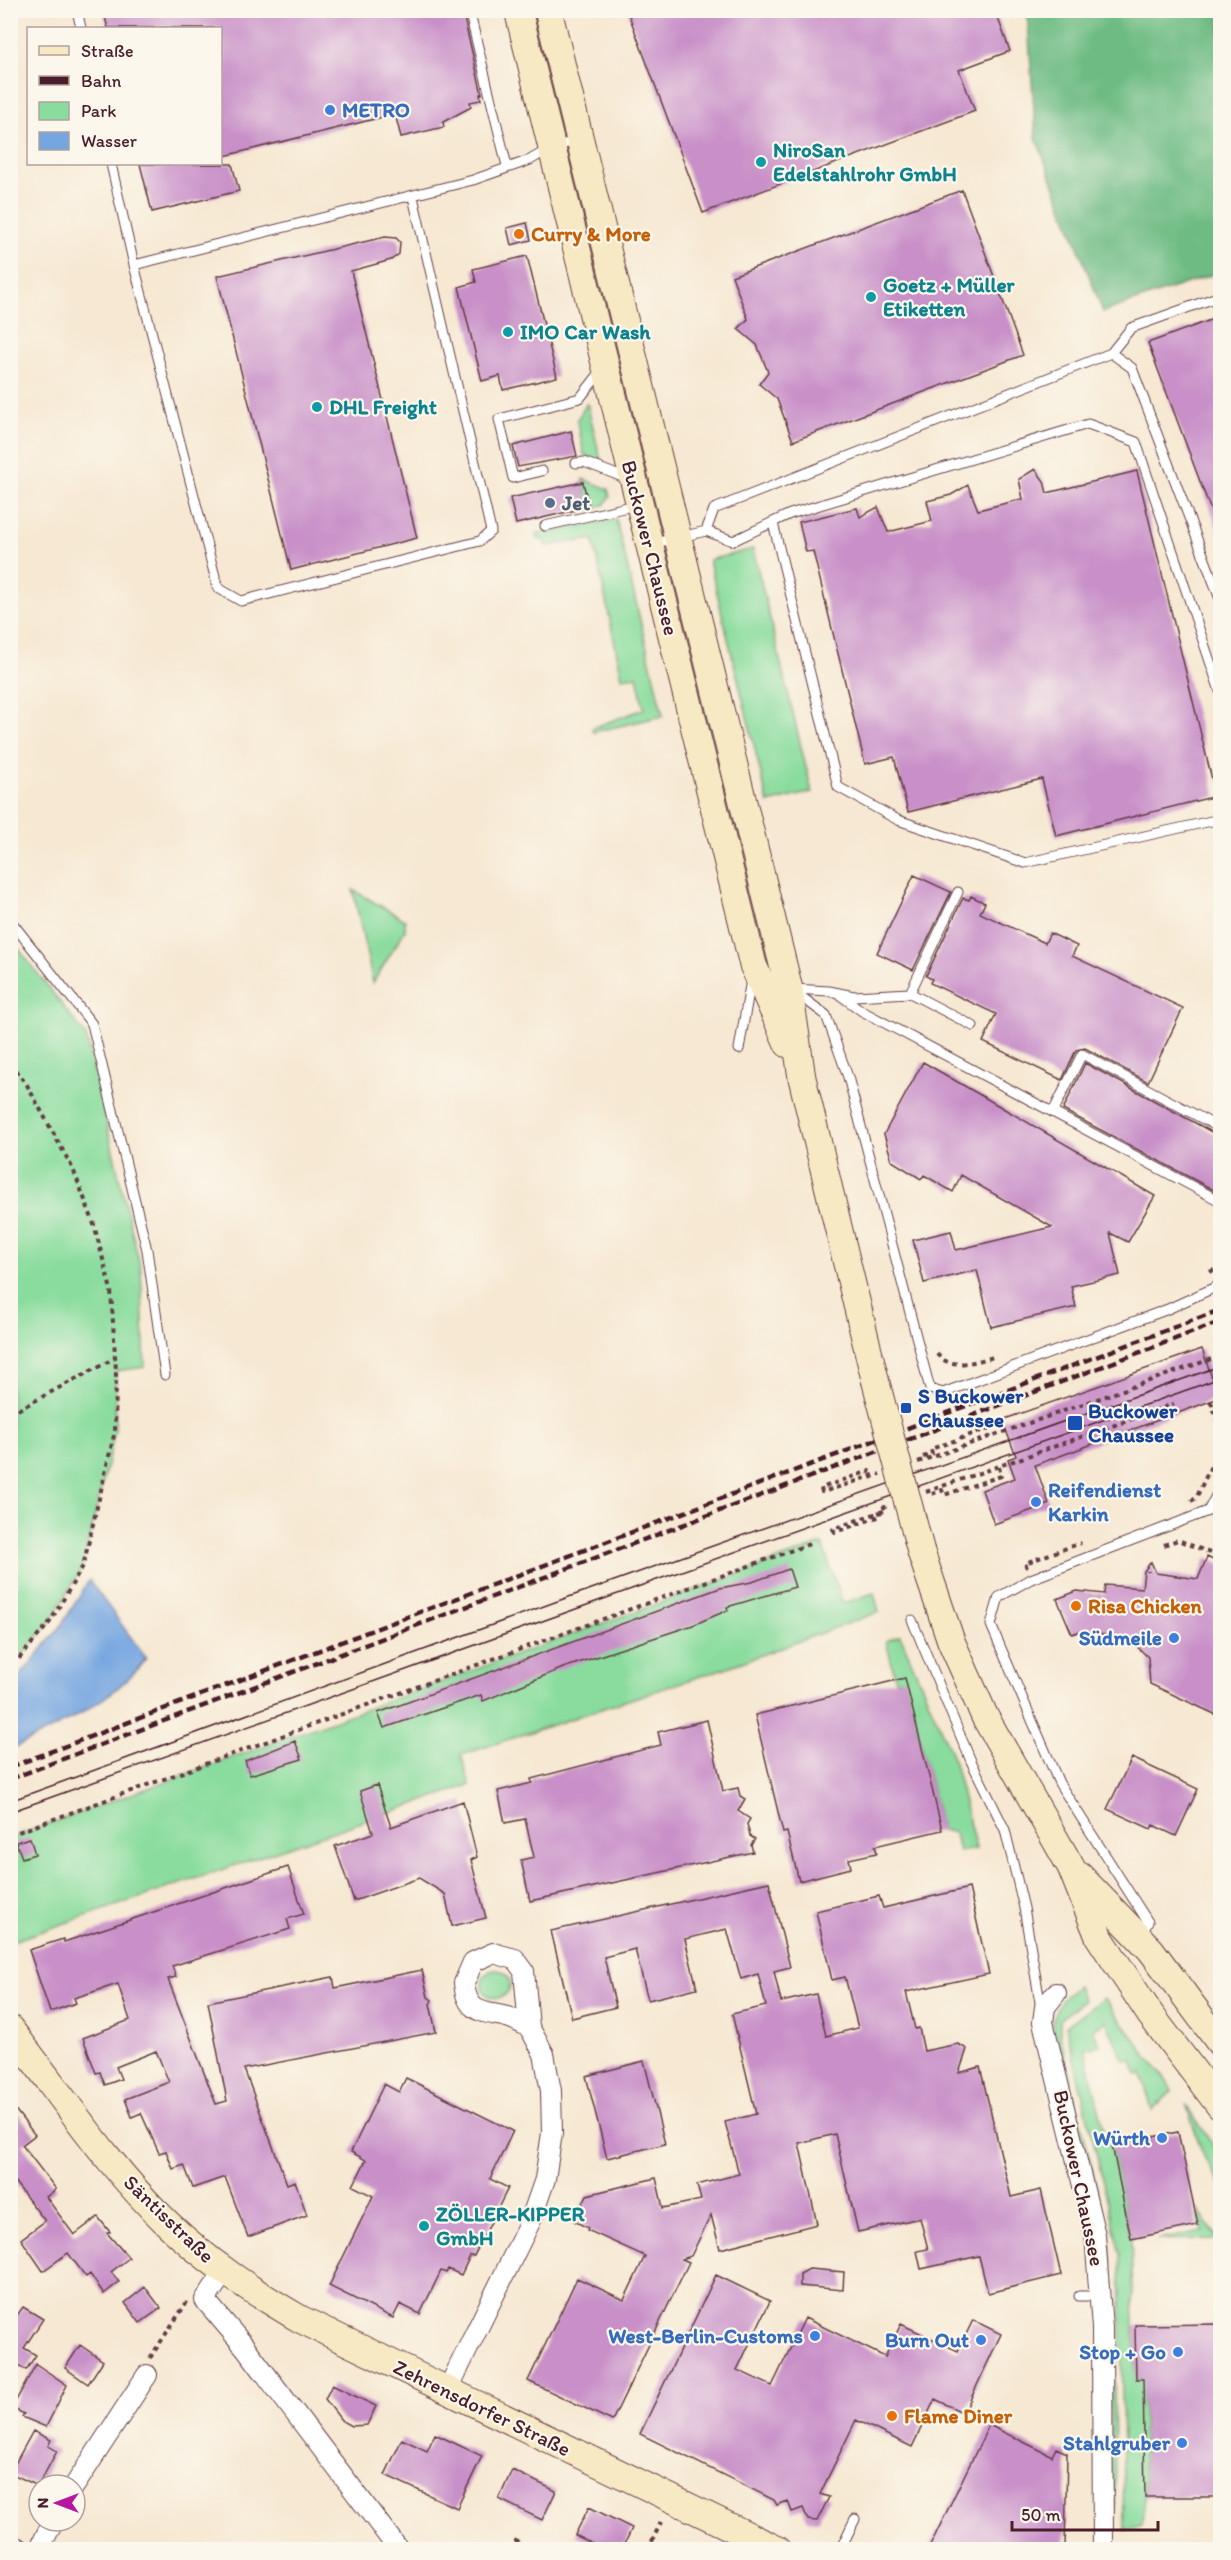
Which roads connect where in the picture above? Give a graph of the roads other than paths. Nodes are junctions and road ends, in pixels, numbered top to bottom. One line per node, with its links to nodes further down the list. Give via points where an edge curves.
1 (77, 10): 5 (lane)
2 (469, 10): 9 (lane)
3 (518, 10): 7 (main road, Buckower Chaussee)
4 (548, 10): 6 (main road, Buckower Chaussee)
5 (81, 27)
6 (580, 140): 7 (lane); 14 (main road, Buckower Chaussee)
7 (552, 148): 9 (lane); 14 (main road, Buckower Chaussee)
8 (111, 165): 11 (lane)
9 (507, 166): 10 (lane)
10 (413, 196): 11 (lane); 11 (lane, via 491,531 480,541 241,601 218,588)
11 (134, 265)
12 (1221, 296): 13 (lane, via 1131,328)
13 (1111, 353): 20 (lane, via 714,509); 23 (lane, via 1132,368)
14 (619, 362): 16 (lane, via 580,398 499,419 513,478); 17 (main road, Buckower Chaussee); 21 (main road, Buckower Chaussee)
15 (576, 463): 17 (lane, via 584,462)
16 (542, 471)
17 (636, 493): 19 (lane); 22 (main road, Buckower Chaussee)
18 (773, 523): 20 (lane, via 733,541); 24 (lane, via 790,514 1088,424 1136,442); 26 (lane, via 838,788 898,820 1025,863)
19 (545, 526)
20 (706, 531): 21 (lane)
21 (677, 538): 22 (lane); 25 (main road, Buckower Chaussee)
22 (649, 545): 25 (main road, Buckower Chaussee)
23 (1221, 599)
24 (1221, 691)
25 (707, 721): 29 (main road, Buckower Chaussee); 29 (main road, Buckower Chaussee)
26 (1221, 819)
27 (958, 892): 30 (lane)
28 (10, 920): 39 (lane, via 92,1024 147,1250)
29 (773, 978): 31 (lane); 33 (lane); 34 (main road, Buckower Chaussee); 34 (main road, Buckower Chaussee); 38 (lane, via 826,1016 848,1077 930,1389 943,1393 1168,1309)
30 (910, 993): 31 (lane); 32 (lane)
31 (840, 995): 35 (lane, via 862,1011)
32 (973, 1026)
33 (739, 1048)
34 (802, 1078): 42 (main road, Buckower Chaussee, bridge, via 875,1379 921,1551 951,1641 985,1717)
35 (1053, 1112): 36 (lane, via 1082,1054); 37 (lane)
36 (1221, 1128)
37 (1221, 1201)
38 (1221, 1285)
39 (165, 1375)
40 (1221, 1488): 43 (lane, via 1208,1511 1031,1579 999,1597 991,1625 1059,1784)
41 (912, 1620): 46 (lane, via 971,1761 1005,1830 1024,1908)
42 (1071, 1866): 43 (main road, Buckower Chaussee); 44 (main road, Buckower Chaussee, via 1098,1937)
43 (1144, 1930): 44 (street); 49 (main road, Buckower Chaussee)
44 (1111, 1956): 50 (main road, Buckower Chaussee)
45 (1056, 1993): 46 (street, via 1045,2007)
46 (1043, 2022): 53 (street, Buckower Chaussee, via 1095,2235)
47 (529, 2027): 55 (street, via 544,2054 551,2091 548,2166 525,2231)
48 (10, 2029): 51 (main road, Säntisstraße, via 125,2179 166,2222)
49 (1221, 2043)
50 (1221, 2106)
51 (225, 2271): 55 (main road, Zehrensdorfer Straße, via 300,2319); 62 (street, Säntisstraße, via 205,2300)
52 (1079, 2296): 53 (lane)
53 (1100, 2296): 65 (street, Buckower Chaussee)
54 (147, 2375): 56 (street)
55 (447, 2391): 63 (main road, Zehrensdorfer Straße, via 744,2538)
56 (83, 2473)
57 (855, 2519): 64 (lane)
58 (47, 2533): 61 (street)
59 (10, 2544): 60 (street)
60 (21, 2550)
61 (39, 2550)
62 (399, 2550)
63 (778, 2550)
64 (840, 2550)
65 (1103, 2550)

